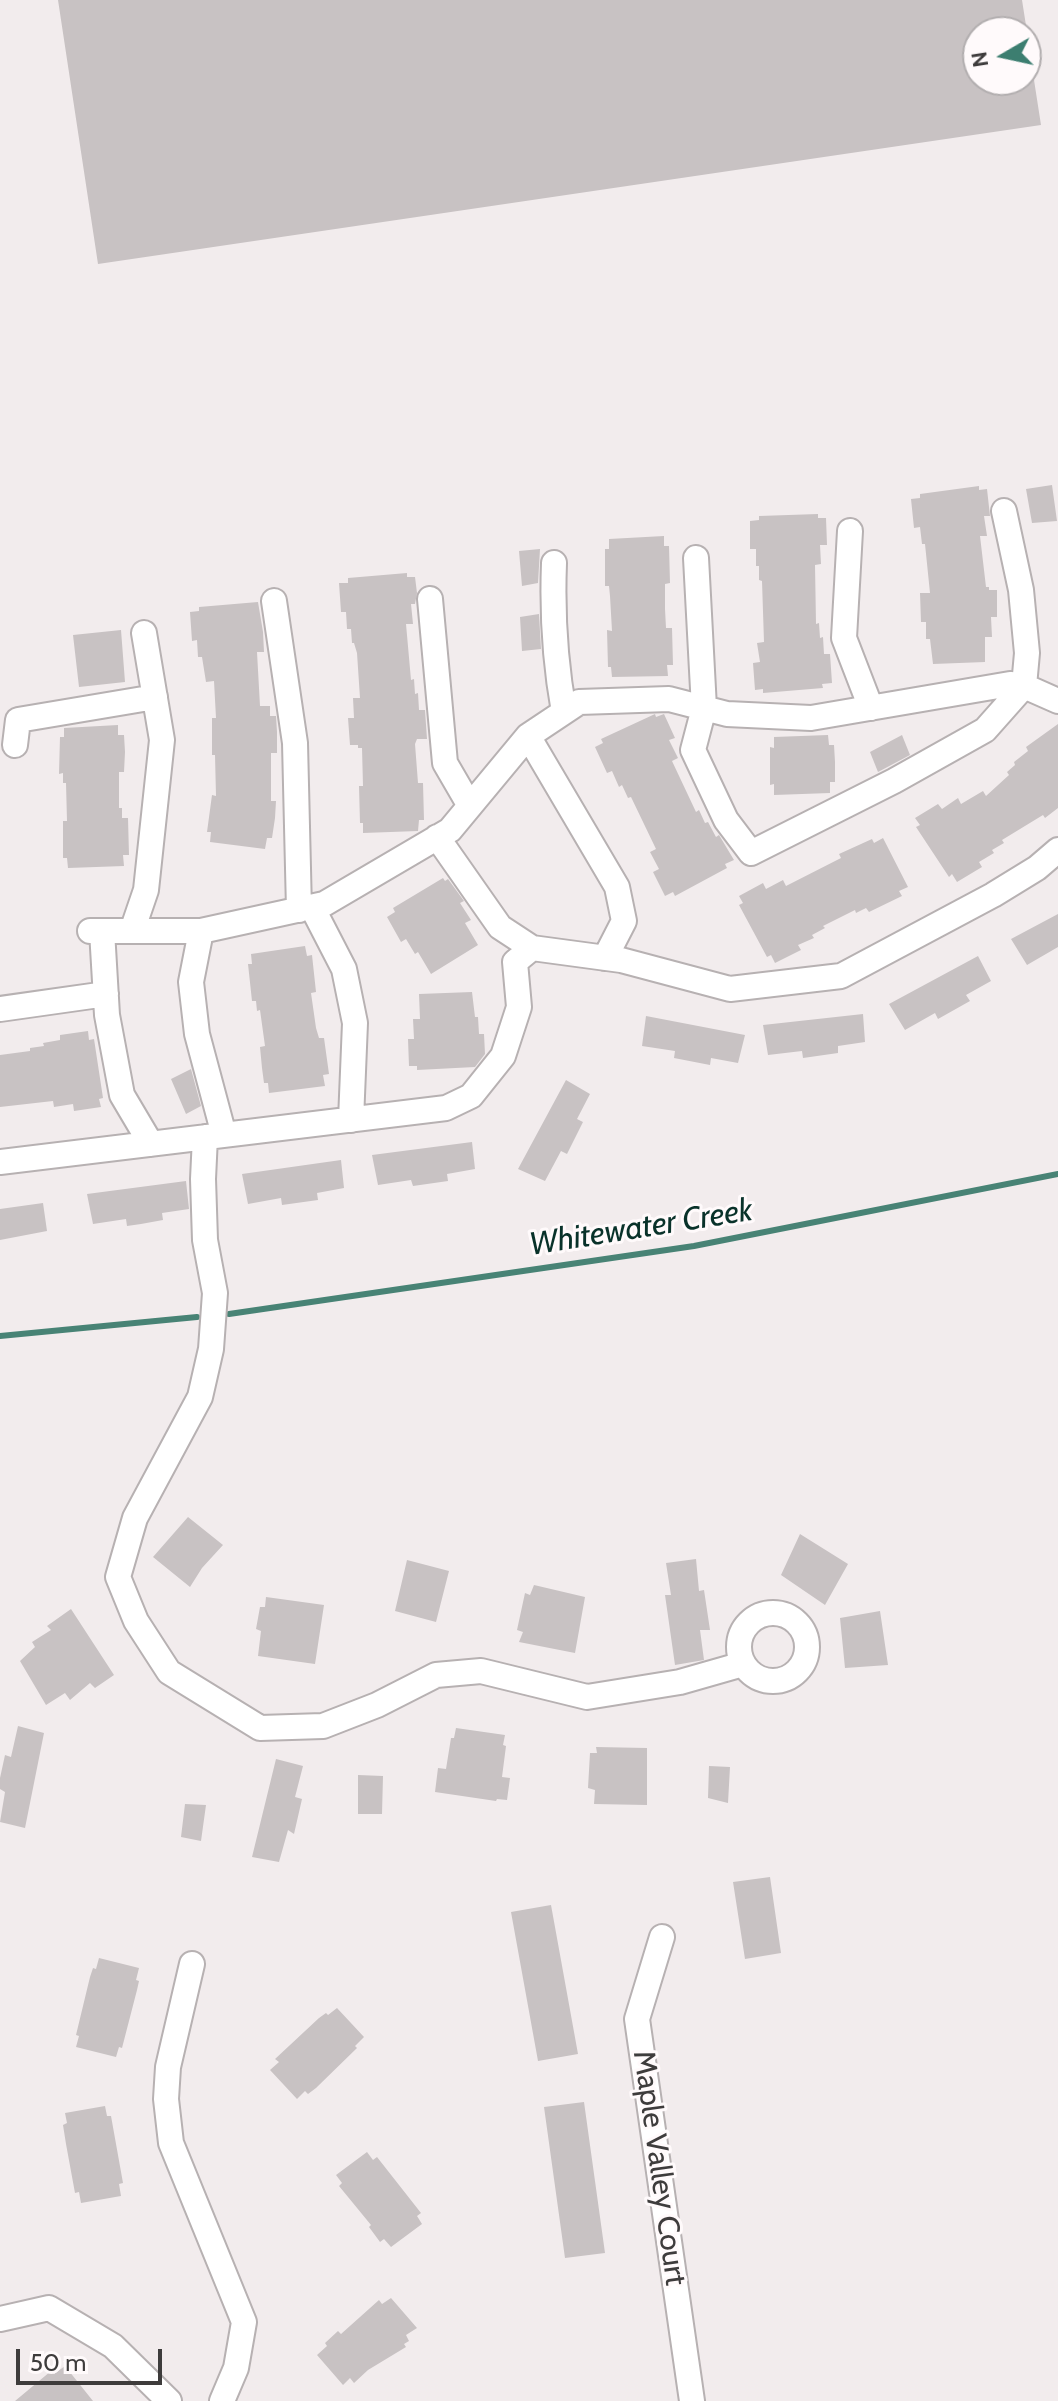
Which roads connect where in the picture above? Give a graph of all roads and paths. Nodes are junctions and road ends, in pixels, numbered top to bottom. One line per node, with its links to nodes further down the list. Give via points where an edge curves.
1 (1004, 511): 8 (street, via 1021,590 1027,653)
2 (850, 531): 12 (street, via 844,638)
3 (696, 558): 11 (street)
4 (554, 563): 13 (street, via 552,623)
5 (430, 599): 16 (street, via 445,763)
6 (274, 601): 19 (street, via 295,743)
7 (144, 633): 9 (street)
8 (1024, 686): 10 (street); 11 (street, via 985,730 751,853 726,820 693,750); 12 (street)
9 (155, 697): 15 (street, via 18,720); 20 (street, via 162,740 146,890)
10 (1058, 701)
11 (704, 708): 12 (street, via 811,718); 13 (street, via 669,699 579,702)
12 (871, 708)
13 (564, 712): 14 (street)
14 (528, 736): 16 (street); 23 (street, via 617,887 624,921)
15 (15, 745)
16 (470, 806): 17 (street)
17 (437, 837): 19 (street, via 324,904); 22 (street, via 500,927)
18 (1058, 850): 23 (street, via 993,895 841,976 730,989)
19 (305, 908): 21 (street); 26 (street, via 344,969 355,1023)
20 (132, 931): 21 (street); 24 (street, via 96,931)
21 (201, 931): 27 (street, via 191,982)
22 (532, 948): 23 (street); 26 (street, via 515,962 519,1007 503,1056 471,1096 446,1108)
23 (605, 958)
24 (106, 994): 25 (street); 28 (street, via 122,1095)
25 (0, 1009)
26 (351, 1120): 27 (street)
27 (214, 1136): 28 (street); 30 (street, via 203,1179 205,1240 215,1293 211,1349 200,1397 135,1518 118,1577 136,1621 169,1672 260,1728 323,1726 436,1675 481,1671 587,1697 680,1682)
28 (151, 1144): 29 (street)
29 (0, 1162)
30 (743, 1664)
31 (662, 1937): 36 (street, Maple Valley Court, via 637,2019)
32 (192, 1964): 35 (street, via 168,2067 166,2099 171,2143 244,2322 236,2368)
33 (0, 2319): 34 (street, via 49,2308 113,2346)
34 (169, 2401)
35 (222, 2401)
36 (692, 2401)

